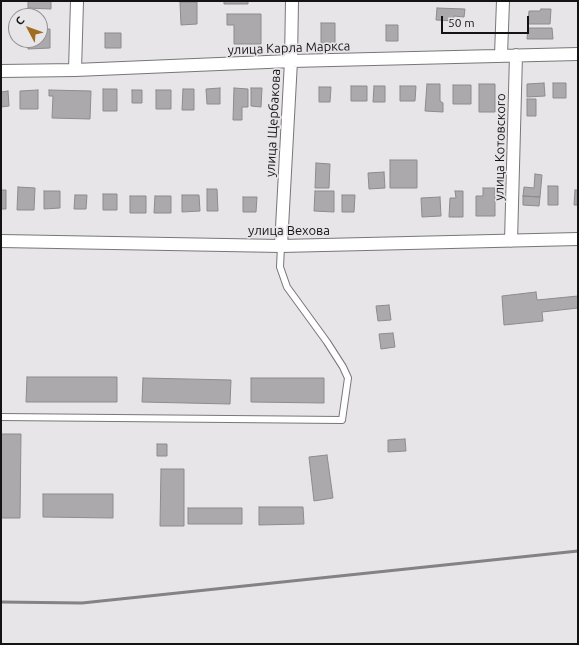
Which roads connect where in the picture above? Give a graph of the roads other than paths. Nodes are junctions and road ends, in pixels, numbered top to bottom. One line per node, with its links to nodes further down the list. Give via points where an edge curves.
1 (76, 1): 8 (street)
2 (292, 1): 7 (street, улица Щербакова)
3 (503, 1): 5 (street)
4 (578, 54): 6 (street, улица Карла Маркса)
5 (502, 55): 6 (street, улица Карла Маркса); 7 (street, улица Карла Маркса)
6 (516, 55): 12 (street, улица Котовского)
7 (291, 61): 8 (street, улица Карла Маркса); 13 (street, улица Щербакова)
8 (75, 70): 9 (street, улица Карла Маркса)
9 (1, 71)
10 (578, 239): 12 (street, улица Вехова)
11 (1, 241): 13 (street, улица Вехова)
12 (511, 241): 13 (street, улица Вехова)
13 (281, 246): 14 (lane, via 280,267 287,287 327,342 348,378 342,420)
14 (1, 416)

